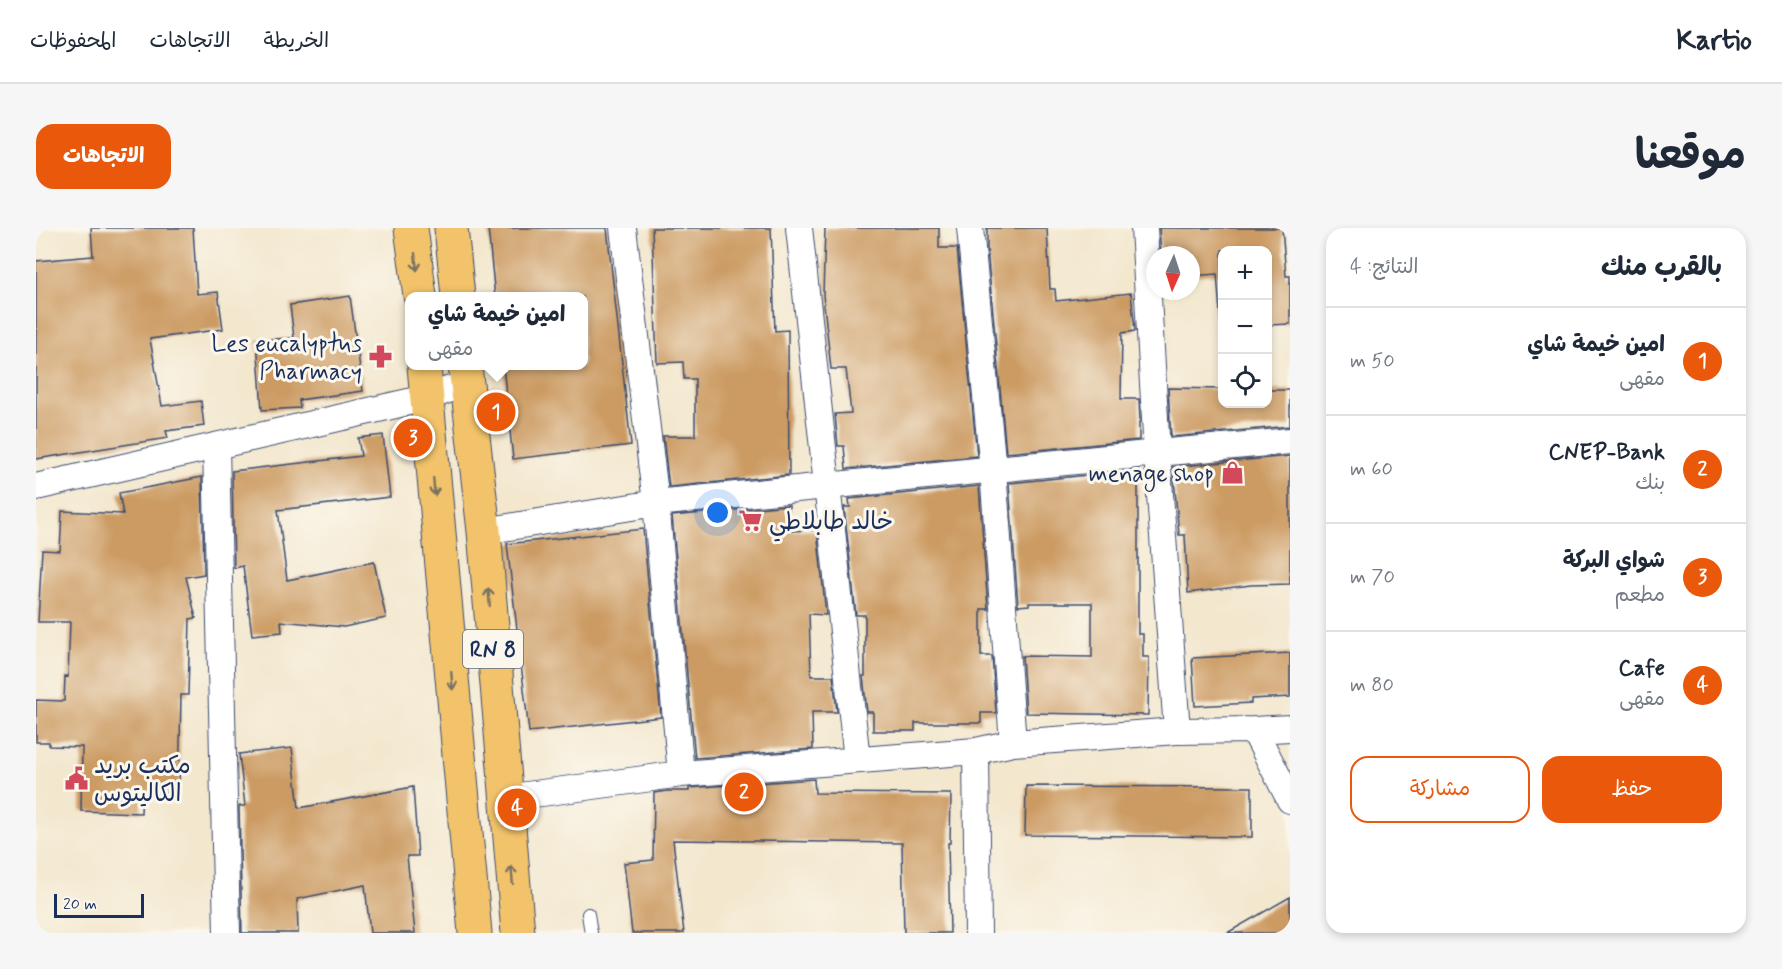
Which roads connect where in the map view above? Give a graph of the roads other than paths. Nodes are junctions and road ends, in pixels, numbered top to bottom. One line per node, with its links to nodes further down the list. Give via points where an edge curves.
1 (411, 228): 7 (main road, one-way to 7)
2 (451, 228): 8 (main road)
3 (622, 228): 18 (street)
4 (799, 228): 16 (street)
5 (970, 228): 15 (street)
6 (1144, 228): 14 (street)
7 (419, 292)
8 (457, 292)
9 (424, 370): 11 (main road, RN 8)
10 (466, 374): 11 (street); 19 (main road, RN 8)
11 (426, 398): 13 (street); 31 (main road, RN 8, one-way to 31)
12 (1290, 441): 14 (street)
13 (216, 446): 17 (street); 30 (street)
14 (1157, 453): 15 (street); 22 (street)
15 (993, 470): 16 (street); 23 (street)
16 (828, 486): 18 (street); 25 (street)
17 (36, 487)
18 (656, 503): 19 (street); 26 (street)
19 (484, 531): 27 (main road, RN 8, one-way to 19)
20 (1290, 728): 21 (street)
21 (1254, 730): 22 (street); 28 (street)
22 (1178, 731): 23 (street)
23 (1013, 743): 24 (street)
24 (976, 751): 25 (street); 34 (street)
25 (857, 760): 26 (street)
26 (681, 774): 27 (street)
27 (505, 798): 32 (main road, RN 8, one-way to 27)
28 (1290, 800)
29 (588, 914): 33 (lane)
30 (227, 933)
31 (475, 933)
32 (518, 933)
33 (591, 933)
34 (978, 933)

